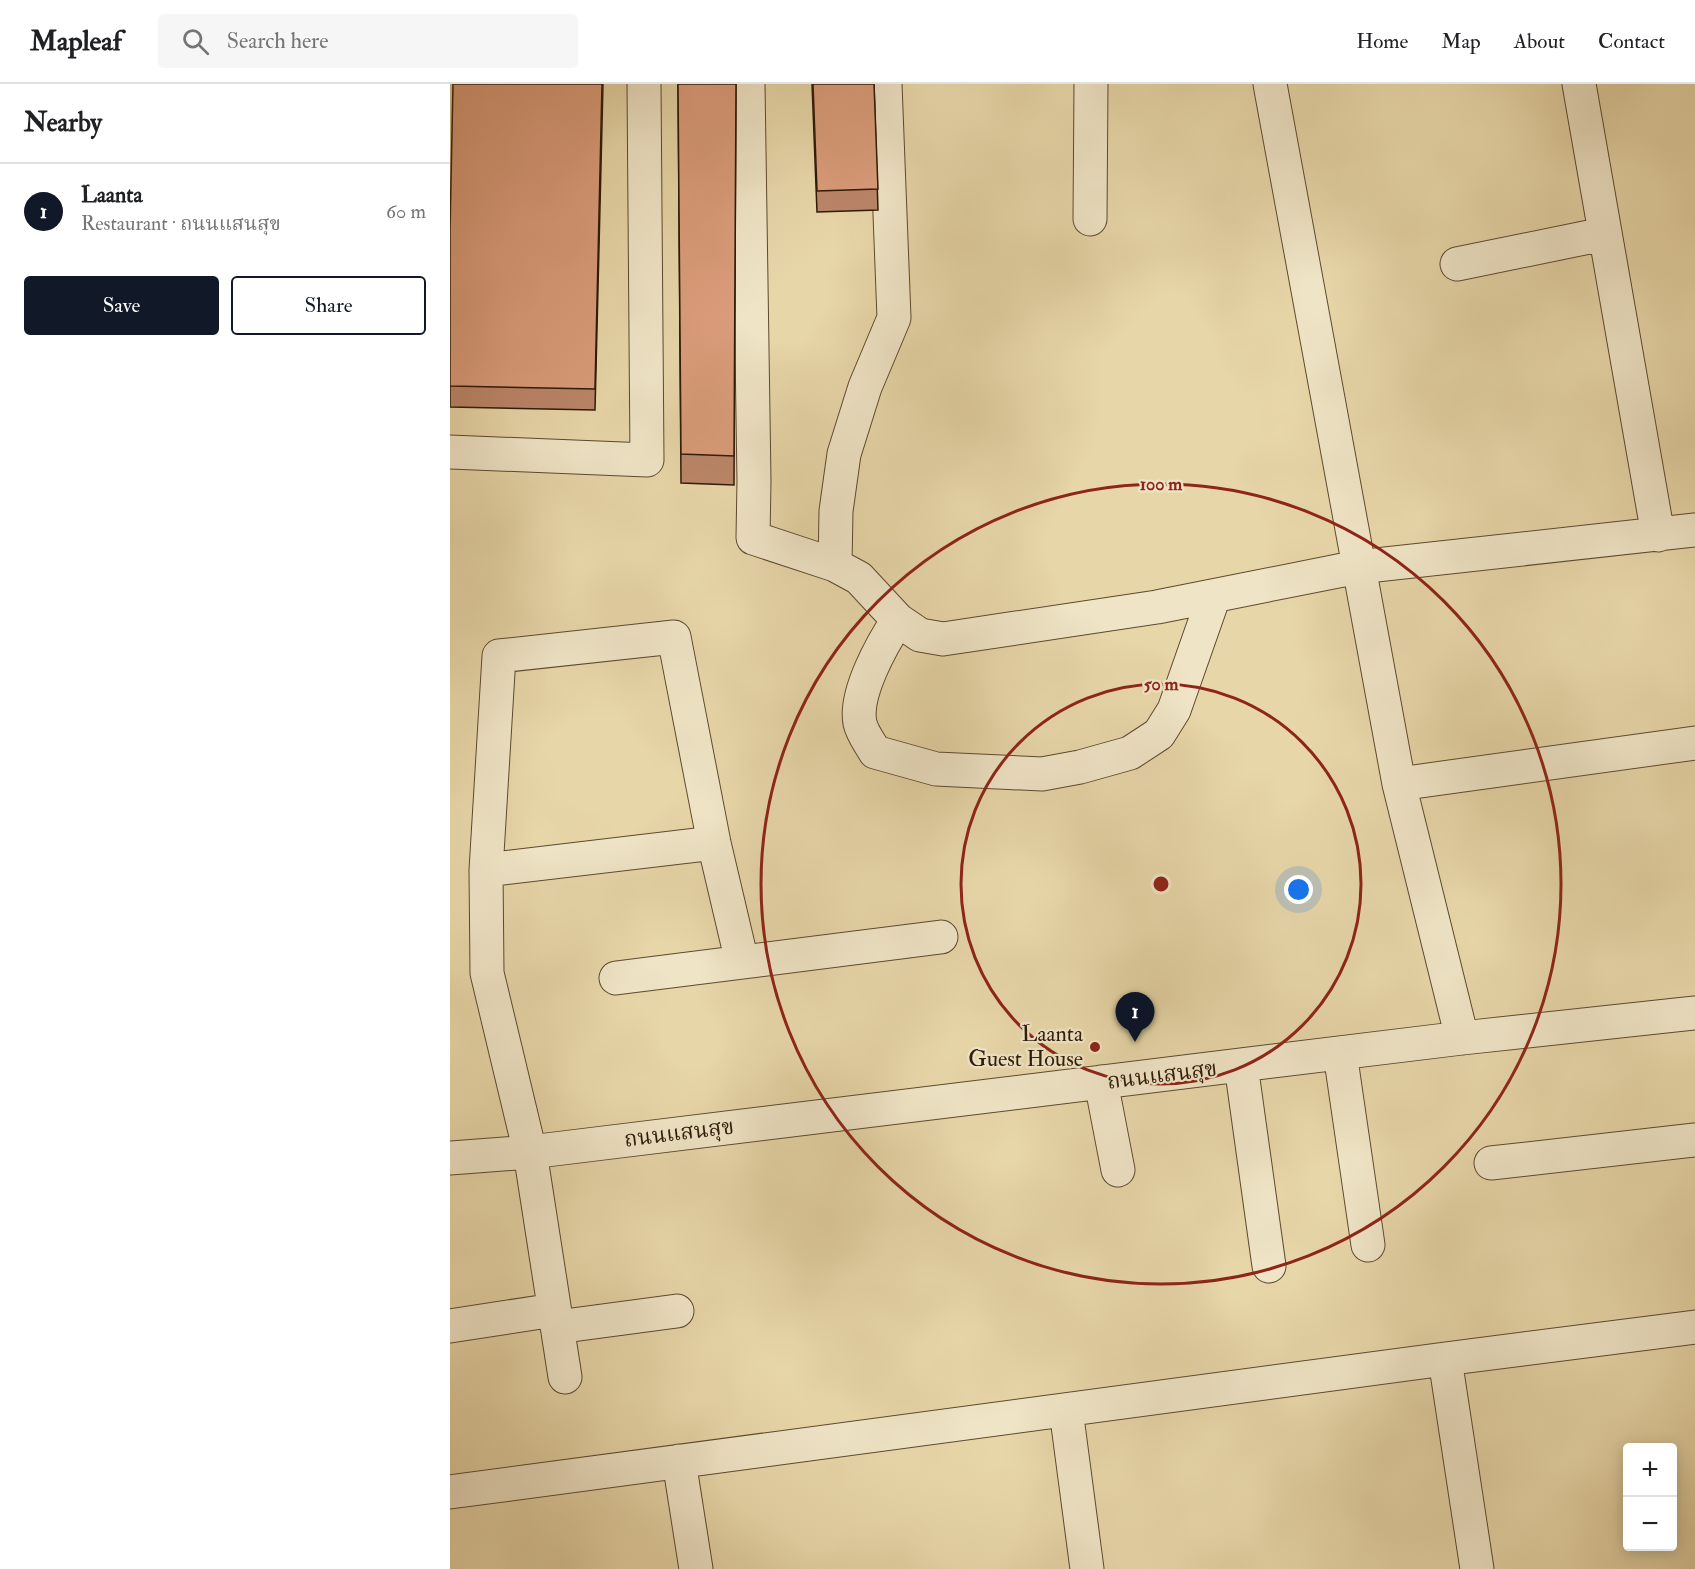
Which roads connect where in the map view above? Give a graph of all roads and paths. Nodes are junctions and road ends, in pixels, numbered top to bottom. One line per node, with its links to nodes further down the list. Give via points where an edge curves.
1 (644, 84): 10 (street, via 647,459)
2 (748, 84): 13 (street, via 753,538)
3 (885, 84): 13 (street, via 894,318 865,387 844,454 836,511)
4 (1091, 84): 7 (street)
5 (1270, 84): 14 (street)
6 (1579, 84): 8 (street)
7 (1090, 219)
8 (1604, 234): 9 (street); 12 (street)
9 (1457, 264)
10 (450, 452)
11 (1695, 530): 12 (street)
12 (1658, 536): 14 (street)
13 (835, 565): 16 (street, via 859,578)
14 (1358, 567): 15 (street); 18 (street)
15 (1214, 596): 16 (street, via 943,639 920,635); 16 (street, via 1174,710 1159,734 1130,753 1041,774 936,769 875,752 861,727 859,712 875,659)
16 (898, 620)
17 (1695, 743): 18 (street)
18 (1399, 784): 25 (street)
19 (714, 843): 20 (street); 20 (street, via 674,637 499,656); 22 (street)
20 (486, 870): 30 (street, via 487,973)
21 (941, 937): 22 (street)
22 (741, 962): 23 (street)
23 (616, 978)
24 (1695, 1013): 25 (street, ถนนแสนสุข)
25 (1462, 1038): 26 (street, ถนนแสนสุข)
26 (1340, 1053): 27 (street, ถนนแสนสุข); 34 (street)
27 (1241, 1065): 28 (street, ถนนแสนสุข); 35 (street)
28 (1101, 1082): 30 (street, ถนนแสนสุข); 33 (street)
29 (1695, 1140): 32 (street)
30 (530, 1152): 31 (street, ถนนแสนสุข); 37 (street)
31 (450, 1158)
32 (1491, 1163)
33 (1119, 1170)
34 (1368, 1245)
35 (1269, 1266)
36 (677, 1311): 37 (street)
37 (556, 1318): 38 (street); 41 (street)
38 (450, 1326)
39 (1695, 1327): 40 (street)
40 (1445, 1359): 42 (street); 47 (street)
41 (565, 1377)
42 (1066, 1410): 43 (street); 46 (street)
43 (679, 1461): 44 (street); 45 (street)
44 (450, 1492)
45 (696, 1569)
46 (1087, 1569)
47 (1477, 1569)

